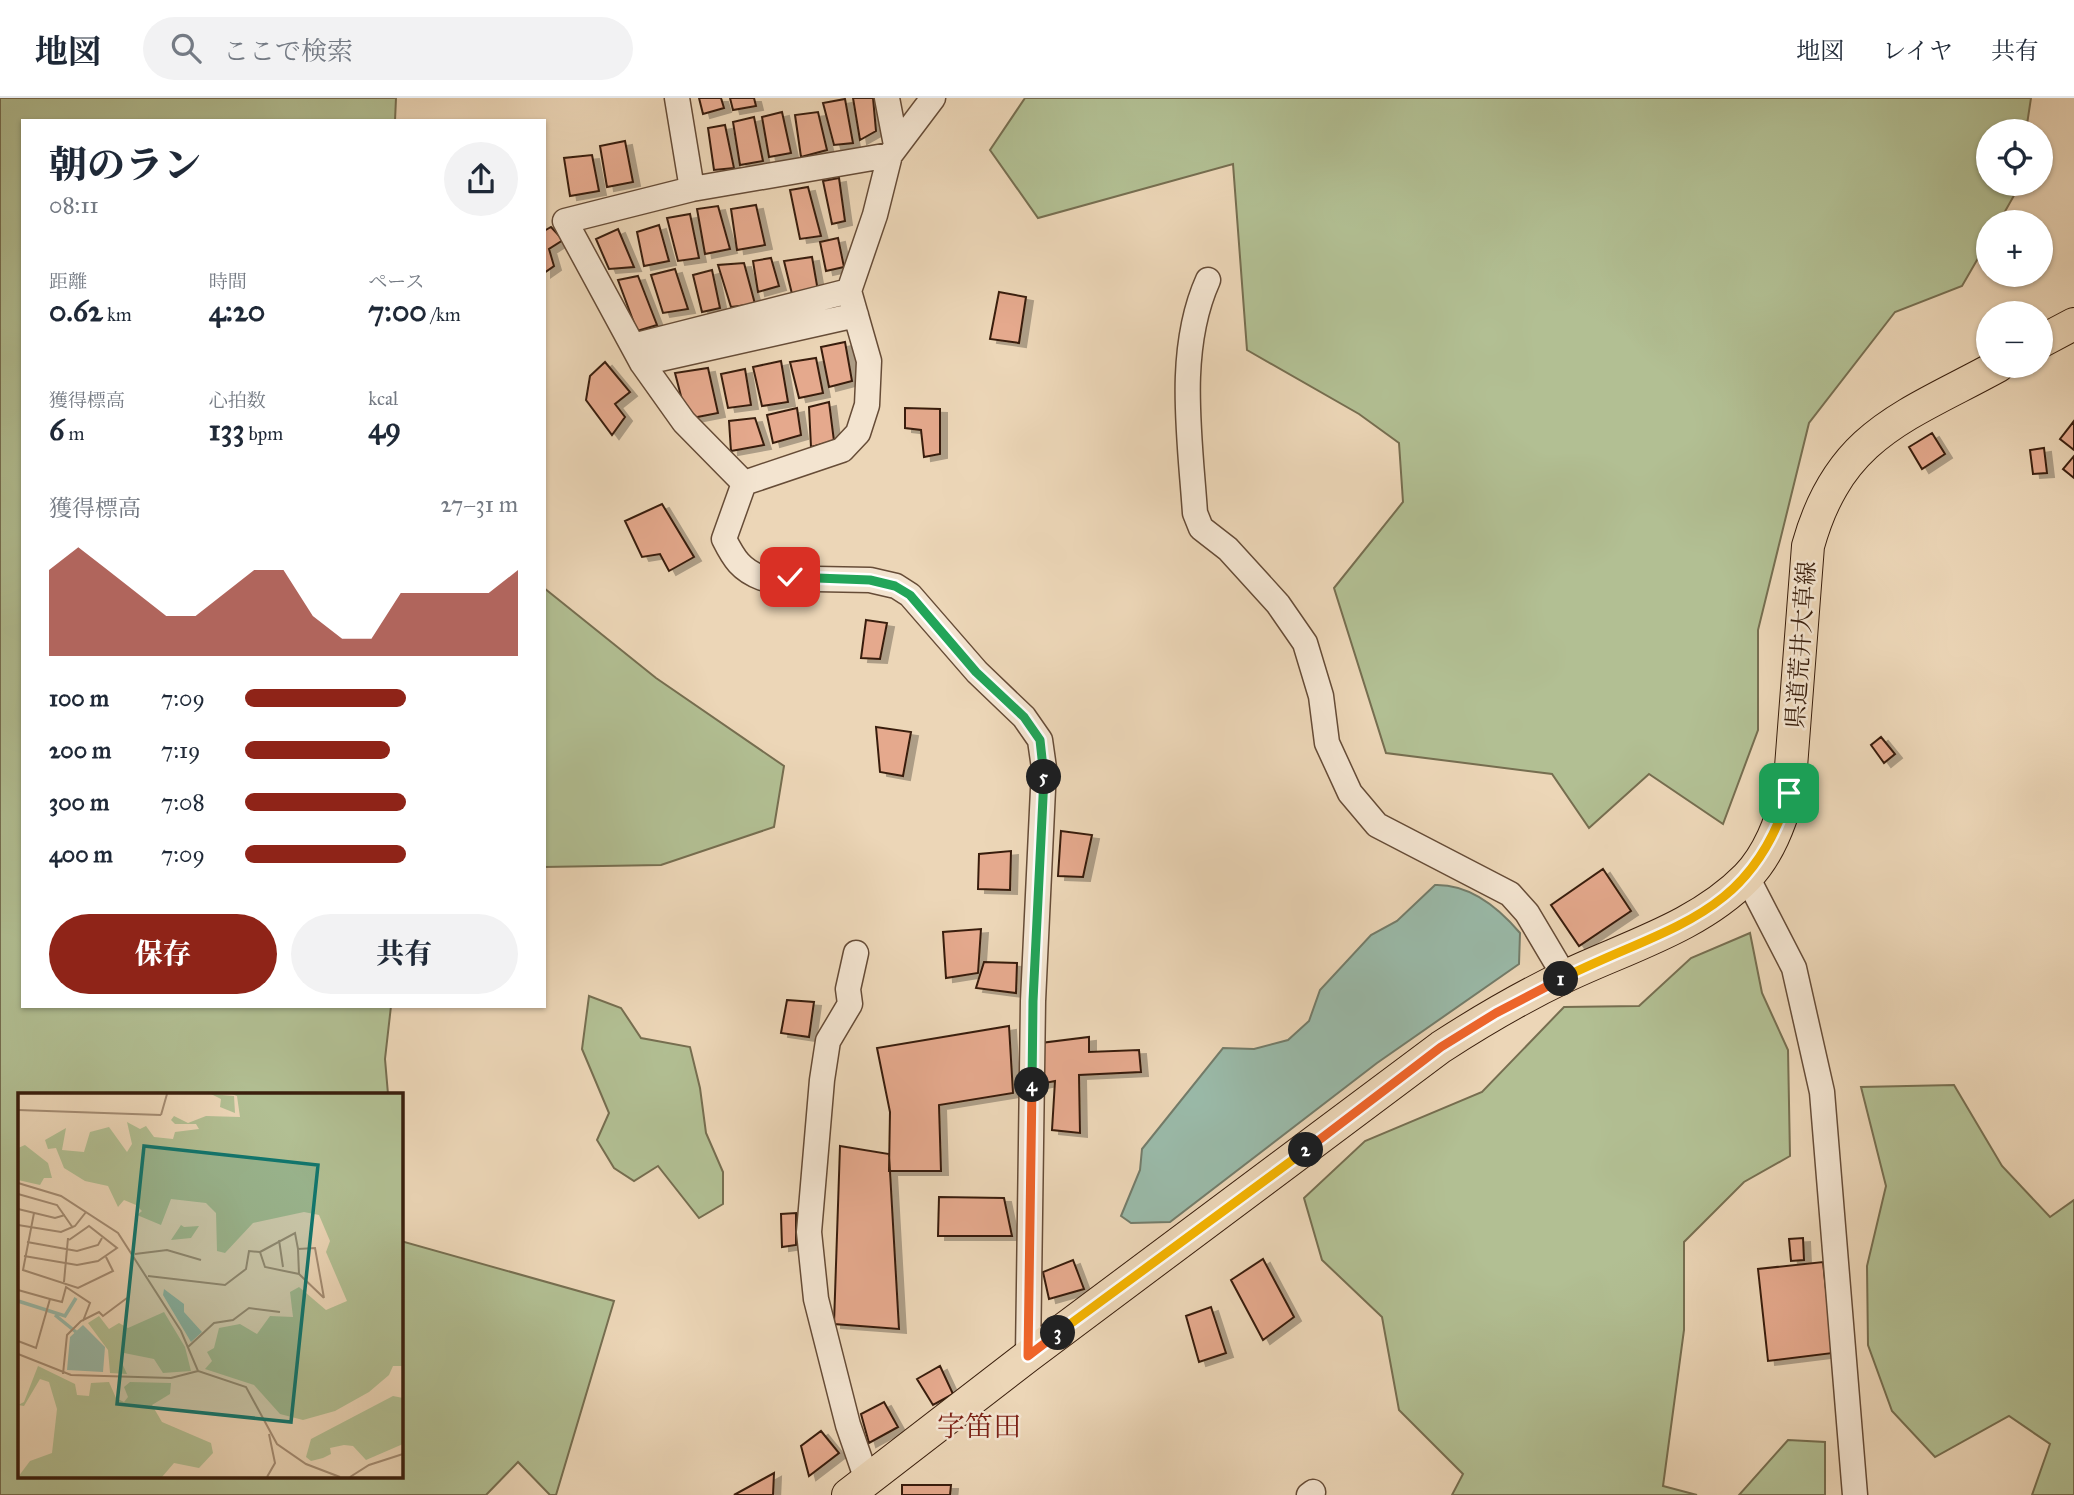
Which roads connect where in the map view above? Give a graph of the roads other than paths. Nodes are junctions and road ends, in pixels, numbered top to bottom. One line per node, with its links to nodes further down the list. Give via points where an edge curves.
1 (677, 98): 5 (street)
2 (887, 98): 4 (street)
3 (933, 98): 4 (street)
4 (893, 150): 5 (street); 7 (street)
5 (692, 189): 11 (street, via 565,221)
6 (1208, 280): 16 (street, via 1191,340 1189,404 1195,513 1201,528 1278,604 1305,643 1321,696 1326,743 1350,793 1377,825 1510,894 1527,913)
7 (849, 291): 8 (street); 11 (street)
8 (856, 315): 11 (street); 13 (street, via 869,360 867,405 858,433 842,450)
9 (2074, 324): 10 (main road)
10 (2053, 335)
11 (638, 355): 13 (street, via 684,422)
12 (1976, 378): 14 (main road, 県道荒井大草線, via 1888,427 1857,450 1831,484 1816,516 1808,546 1789,793 1779,828)
13 (744, 483): 17 (street, via 724,539 735,561 747,572 762,578 870,580 895,586 910,595 1040,740 1044,768 1033,1001)
14 (1748, 877): 16 (main road, 県道荒井大草線, via 1714,905 1672,929); 19 (street, via 1794,968 1822,1092)
15 (856, 953): 18 (street, via 848,989 850,1004 828,1041 809,1233 816,1299 848,1426)
16 (1565, 977): 17 (main road, 県道荒井大草線, via 1441,1047)
17 (1028, 1356): 18 (main road, 県道荒井大草線)
18 (858, 1487)
19 (1855, 1495)

